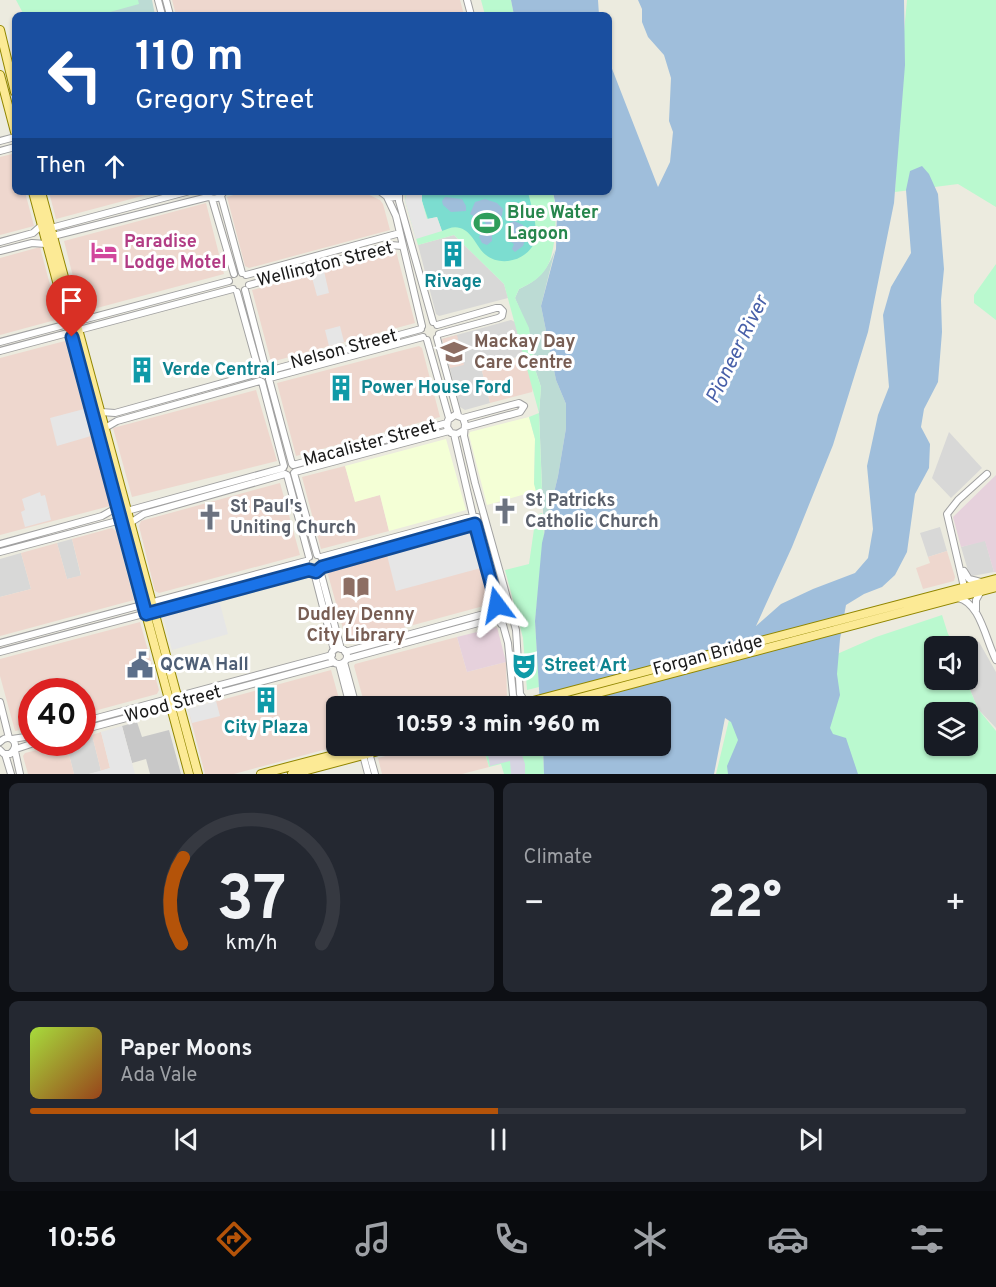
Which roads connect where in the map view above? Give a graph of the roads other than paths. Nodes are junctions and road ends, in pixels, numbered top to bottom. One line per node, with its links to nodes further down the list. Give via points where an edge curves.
1 (0, 30): 2 (main road)
2 (4, 47): 3 (main road); 5 (main road)
3 (12, 68)
4 (0, 75): 6 (main road)
5 (12, 80)
6 (12, 123)
7 (34, 195): 14 (main road)
8 (42, 195): 15 (main road)
9 (176, 195): 15 (street)
10 (222, 195): 23 (street)
11 (383, 195): 16 (street, via 394,209)
12 (399, 195): 27 (street)
13 (208, 196): 15 (street); 22 (street)
14 (42, 225): 17 (street, via 33,233); 18 (main road)
15 (52, 232): 21 (main road); 28 (main road)
16 (400, 233): 19 (street); 23 (street, Wellington Street)
17 (0, 242)
18 (46, 243): 20 (street); 21 (main road)
19 (402, 246): 25 (street, Wellington Street, via 391,245); 29 (street)
20 (0, 251)
21 (50, 254): 28 (main road)
22 (234, 274): 23 (street, Wellington Street); 24 (street)
23 (244, 274): 25 (street)
24 (230, 281): 26 (street); 28 (street, Wellington Street)
25 (247, 288): 26 (street, Wellington Street); 34 (street)
26 (235, 291): 28 (street, Wellington Street); 34 (street)
27 (435, 323): 29 (street, Nelson Street, via 427,322); 30 (street); 30 (street, via 496,308 503,311 498,318)
28 (74, 327): 32 (street, Wellington Street); 33 (street, Wellington Street); 37 (main road); 49 (main road)
29 (422, 327): 31 (street); 34 (street, Nelson Street)
30 (438, 336): 31 (street, Nelson Street); 39 (street)
31 (425, 339): 34 (street, Nelson Street); 40 (street)
32 (0, 342)
33 (0, 351)
34 (265, 374): 35 (street); 38 (street, Nelson Street); 46 (street)
35 (261, 381): 42 (street); 46 (street)
36 (492, 411): 39 (street); 41 (street); 41 (street, via 519,403 524,406 520,412)
37 (101, 412): 38 (street, Nelson Street); 43 (main road)
38 (116, 413): 42 (street, via 113,417)
39 (460, 417): 40 (street, Macalister Street); 44 (street)
40 (448, 420): 45 (street); 46 (street, Macalister Street)
41 (494, 420): 44 (street)
42 (117, 421): 43 (street)
43 (105, 428): 48 (main road)
44 (465, 428): 45 (street, Macalister Street, via 460,434); 54 (street)
45 (452, 433): 46 (street, Macalister Street); 53 (street)
46 (289, 470): 51 (street, Macalister Street); 65 (street); 66 (street)
47 (987, 474): 64 (street, via 947,514)
48 (118, 477): 50 (main road); 55 (main road, via 124,511)
49 (118, 507): 52 (street); 55 (main road)
50 (127, 511): 51 (street, Macalister Street); 57 (main road); 62 (main road, via 124,518)
51 (143, 511): 57 (street, Macalister Street)
52 (102, 516): 58 (street, via 109,518); 61 (street)
53 (473, 516): 54 (street); 56 (street); 59 (street)
54 (483, 518): 59 (street); 77 (street)
55 (121, 520): 58 (street); 62 (main road)
56 (459, 520): 60 (street, via 463,523); 65 (street)
57 (130, 523): 73 (main road)
58 (105, 524): 63 (street)
59 (475, 524): 60 (street); 72 (street)
60 (461, 528): 67 (street)
61 (0, 544)
62 (128, 546): 73 (main road)
63 (0, 552)
64 (957, 554): 68 (street, via 968,578); 69 (street)
65 (319, 556): 66 (street); 67 (street, via 323,562)
66 (308, 559): 67 (street); 73 (street)
67 (316, 570): 75 (street); 84 (street)
68 (994, 583): 69 (main road, via 971,590); 70 (main road)
69 (964, 587): 76 (main road)
70 (981, 591): 71 (main road); 74 (street)
71 (958, 598): 74 (street, via 968,601); 76 (main road)
72 (497, 600): 79 (street, Wood Street, via 493,611); 80 (street)
73 (148, 603): 75 (main road); 78 (street)
74 (976, 611): 85 (street)
75 (150, 612): 81 (street); 92 (main road)
76 (883, 614): 90 (main road, Forgan Bridge); 91 (main road, Forgan Bridge)
77 (511, 615): 80 (street, via 512,633); 89 (street)
78 (64, 626): 81 (street); 82 (street)
79 (450, 627): 80 (street, Wood Street, via 495,618); 84 (street, Wood Street)
80 (505, 629): 88 (street)
81 (66, 635): 83 (street)
82 (0, 643)
83 (0, 652)
84 (339, 657): 86 (street); 87 (street); 92 (street, Wood Street)
85 (996, 660)
86 (348, 696)
87 (353, 696)
88 (513, 696)
89 (522, 696)
90 (558, 696)
91 (585, 696)
92 (174, 701): 94 (street, Wood Street); 95 (street, Wood Street); 109 (main road); 110 (main road)
93 (0, 702): 98 (street)
94 (96, 719)
95 (96, 726)
96 (0, 735): 99 (street)
97 (18, 737): 98 (street)
98 (11, 738): 99 (street); 101 (street, via 16,743)
99 (0, 742)
100 (18, 749): 101 (street)
101 (15, 750): 102 (street, via 10,754); 108 (street)
102 (2, 752): 107 (street)
103 (333, 756): 111 (main road)
104 (343, 756): 112 (main road)
105 (366, 756): 113 (street)
106 (368, 756): 114 (street)
107 (11, 774)
108 (20, 774)
109 (189, 774)
110 (198, 774)
111 (261, 774)
112 (292, 774)
113 (368, 774)
114 (375, 774)

